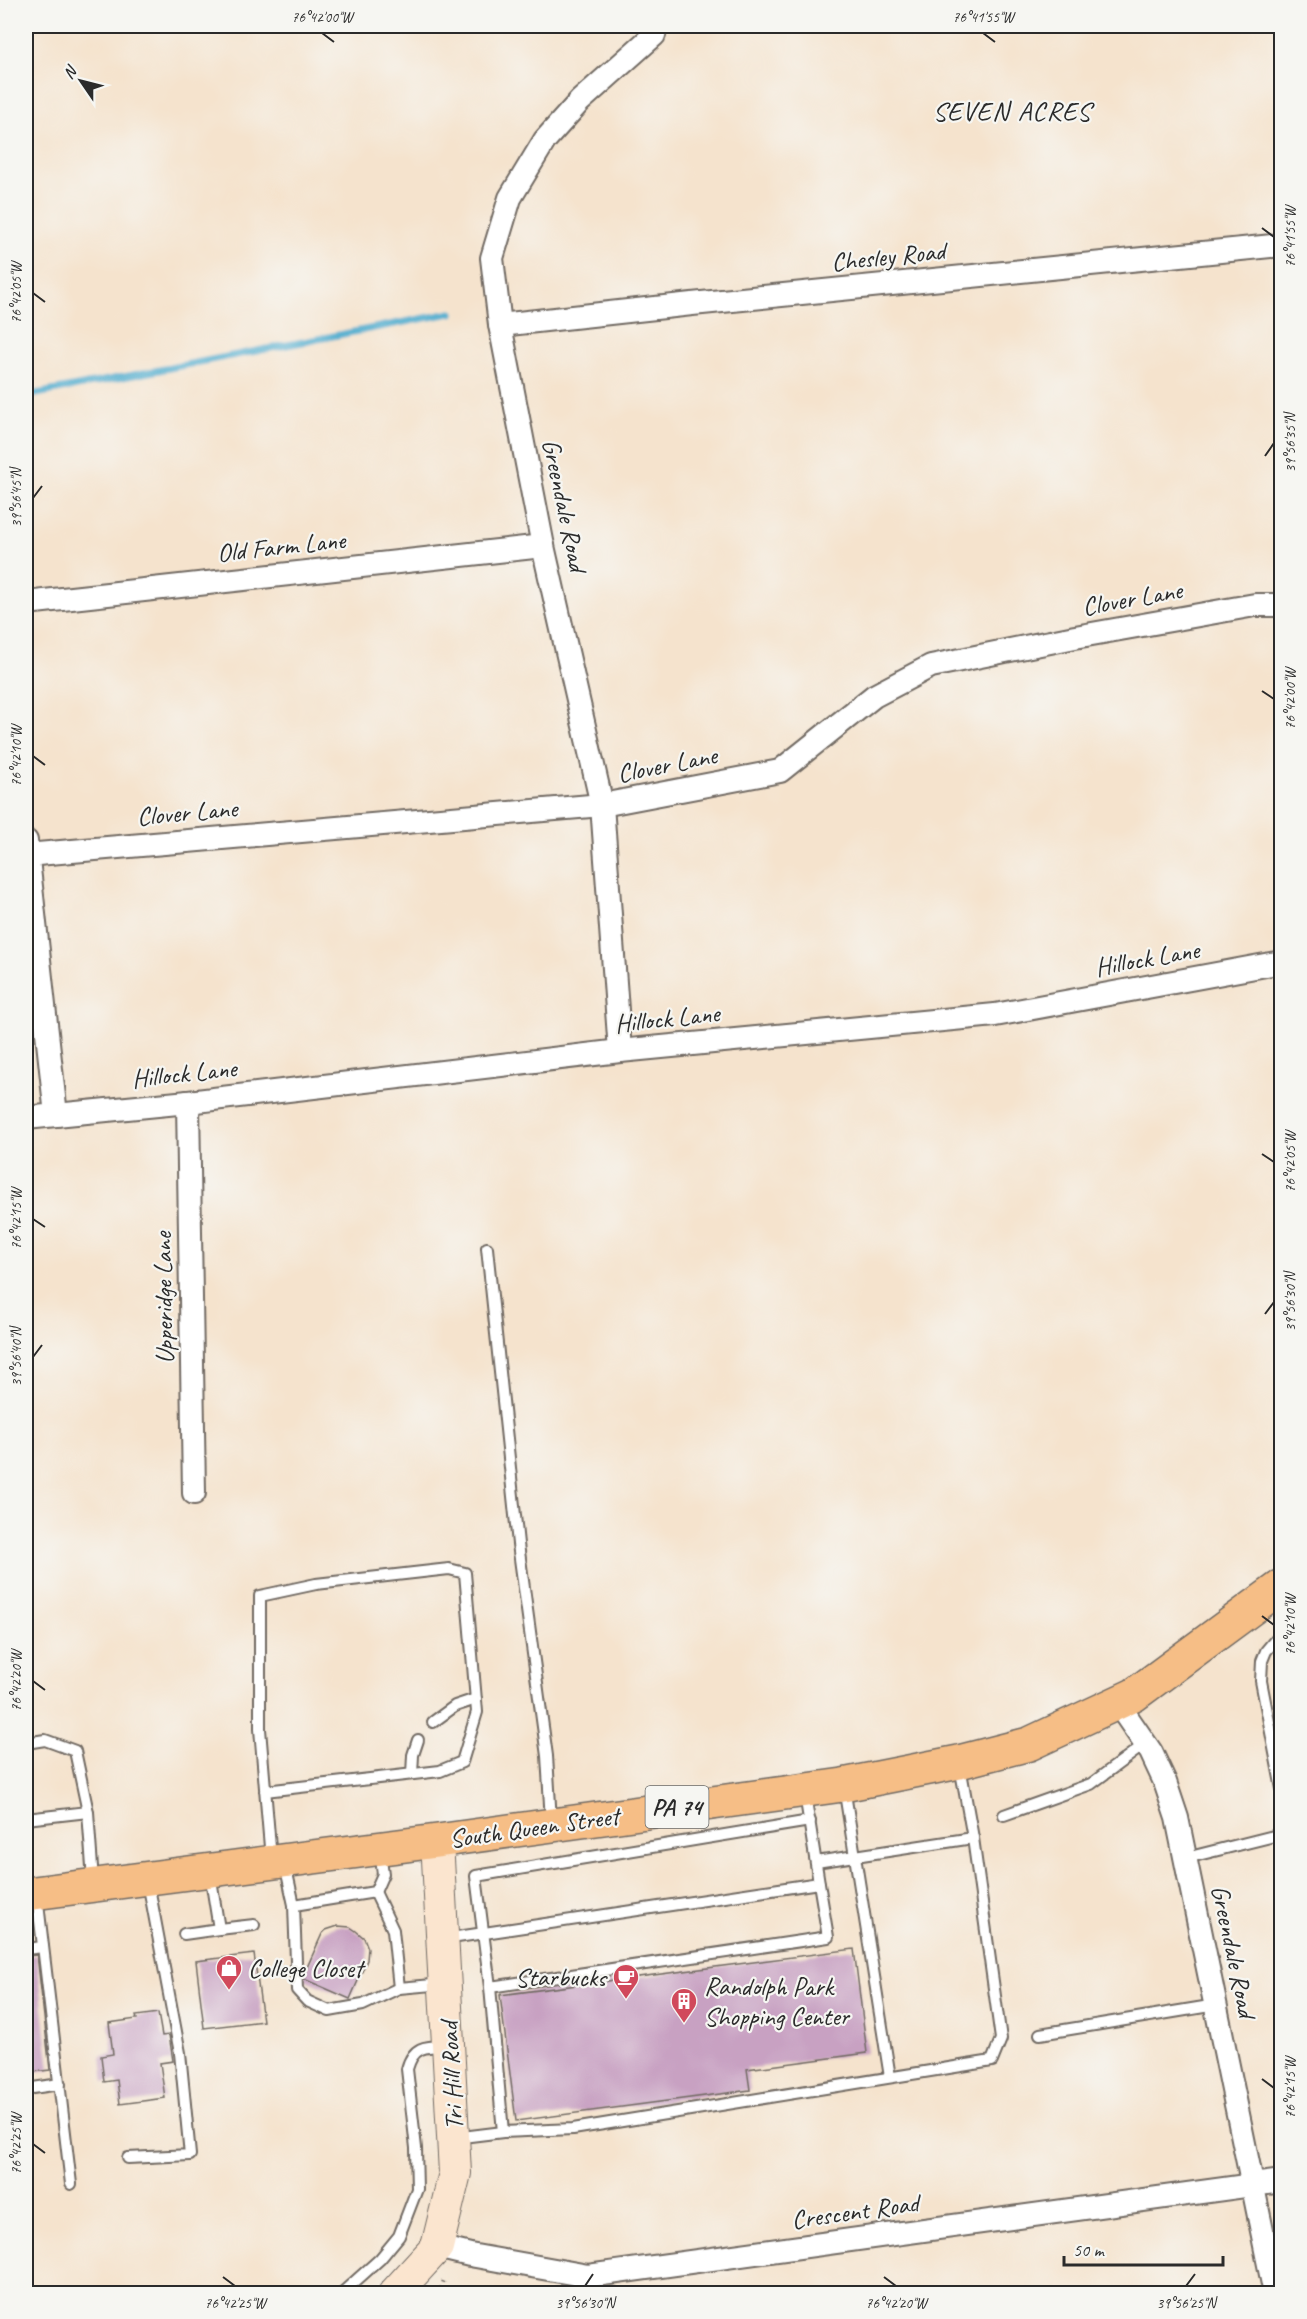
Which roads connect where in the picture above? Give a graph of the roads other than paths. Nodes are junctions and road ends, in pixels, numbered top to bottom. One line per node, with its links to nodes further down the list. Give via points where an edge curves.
1 (656, 26): 3 (street, Greendale Road, via 654,34 580,101 545,140 510,198 492,258)
2 (1281, 245): 3 (street, Chesley Road)
3 (500, 325): 4 (street, Greendale Road)
4 (543, 546): 5 (street, Old Farm Lane); 7 (street, Greendale Road)
5 (26, 603)
6 (1281, 605): 7 (street, Clover Lane, via 1255,605 931,666 874,696 780,771)
7 (602, 805): 8 (street, Clover Lane); 10 (street, Greendale Road)
8 (26, 850): 12 (street)
9 (1281, 962): 10 (street, Hillock Lane, via 995,1015)
10 (620, 1051): 11 (street, Hillock Lane)
11 (189, 1102): 12 (street, Hillock Lane); 15 (street, Upperidge Lane)
12 (56, 1115): 13 (street, Hillock Lane)
13 (26, 1118)
14 (487, 1248): 33 (lane, via 518,1544 547,1756)
15 (194, 1493)
16 (1281, 1586): 19 (main road, South Queen Street / PA 74)
17 (1281, 1638): 27 (lane, via 1266,1651 1262,1681)
18 (476, 1699): 20 (lane, via 456,1706); 25 (lane, via 477,1712 462,1762 440,1771); 28 (lane, via 465,1573 449,1569 316,1584 260,1596 260,1729)
19 (1118, 1704): 23 (street, Greendale Road); 24 (main road, South Queen Street / PA 74, via 1029,1744)
20 (433, 1722)
21 (418, 1740): 25 (lane)
22 (26, 1743): 30 (lane, via 45,1740 75,1751)
23 (1145, 1744): 31 (lane, via 1091,1784); 39 (street, Greendale Road, via 1168,1791)
24 (959, 1762): 26 (main road, South Queen Street / PA 74); 35 (lane)
25 (412, 1774): 28 (lane)
26 (843, 1785): 29 (main road, South Queen Street / PA 74); 38 (lane)
27 (1281, 1789)
28 (265, 1791): 40 (lane)
29 (807, 1805): 33 (main road, South Queen Street / PA 74); 41 (lane); 51 (lane, via 476,1876)
30 (88, 1812): 32 (lane); 45 (lane)
31 (1004, 1815)
32 (26, 1819)
33 (551, 1825): 36 (main road, South Queen Street / PA 74)
34 (1281, 1834): 39 (lane)
35 (973, 1838): 38 (lane); 62 (lane, via 1001,2039 992,2061)
36 (437, 1841): 37 (main road, South Queen Street / PA 74); 53 (street, Tri Hill Road)
37 (380, 1848): 40 (main road, South Queen Street / PA 74); 47 (lane, via 383,1874)
38 (855, 1856): 41 (lane); 62 (lane)
39 (1186, 1858): 59 (street, Greendale Road)
40 (278, 1861): 42 (main road, South Queen Street / PA 74); 48 (lane)
41 (816, 1862): 44 (lane)
42 (210, 1870): 43 (main road, South Queen Street / PA 74); 50 (lane)
43 (148, 1878): 45 (main road, South Queen Street / PA 74); 67 (lane, via 180,2053 190,2155)
44 (819, 1883): 51 (lane); 57 (lane, via 828,1937)
45 (94, 1885): 46 (main road, South Queen Street / PA 74)
46 (31, 1893): 54 (lane)
47 (375, 1893): 48 (lane); 58 (lane, via 393,1930)
48 (294, 1905): 58 (lane, via 297,1990 307,2001 329,2011 363,2005)
49 (254, 1925): 50 (lane)
50 (219, 1929): 52 (lane)
51 (484, 1933): 53 (lane); 57 (lane)
52 (184, 1934)
53 (443, 1939): 56 (street, Tri Hill Road)
54 (43, 1947): 55 (lane); 63 (lane)
55 (26, 1949)
56 (446, 1984): 58 (lane); 61 (street, Tri Hill Road)
57 (490, 1987): 65 (lane)
58 (399, 1988)
59 (1216, 2004): 60 (lane); 70 (street, Greendale Road)
60 (1040, 2034)
61 (449, 2046): 66 (street, Tri Hill Road); 73 (lane, via 425,2046 411,2057 407,2069 417,2189 399,2236)
62 (890, 2077): 65 (lane, via 573,2129)
63 (60, 2084): 64 (lane); 69 (lane)
64 (26, 2089)
65 (503, 2132): 66 (lane)
66 (454, 2138): 71 (street, Tri Hill Road, via 455,2173)
67 (128, 2158)
68 (1281, 2181): 70 (street, Crescent Road)
69 (71, 2184)
70 (1254, 2186): 72 (street, Crescent Road); 75 (street, Greendale Road)
71 (437, 2247): 72 (street, Crescent Road); 74 (street, Tri Hill Road)
72 (590, 2285)
73 (341, 2294)
74 (394, 2294)
75 (1275, 2294)

